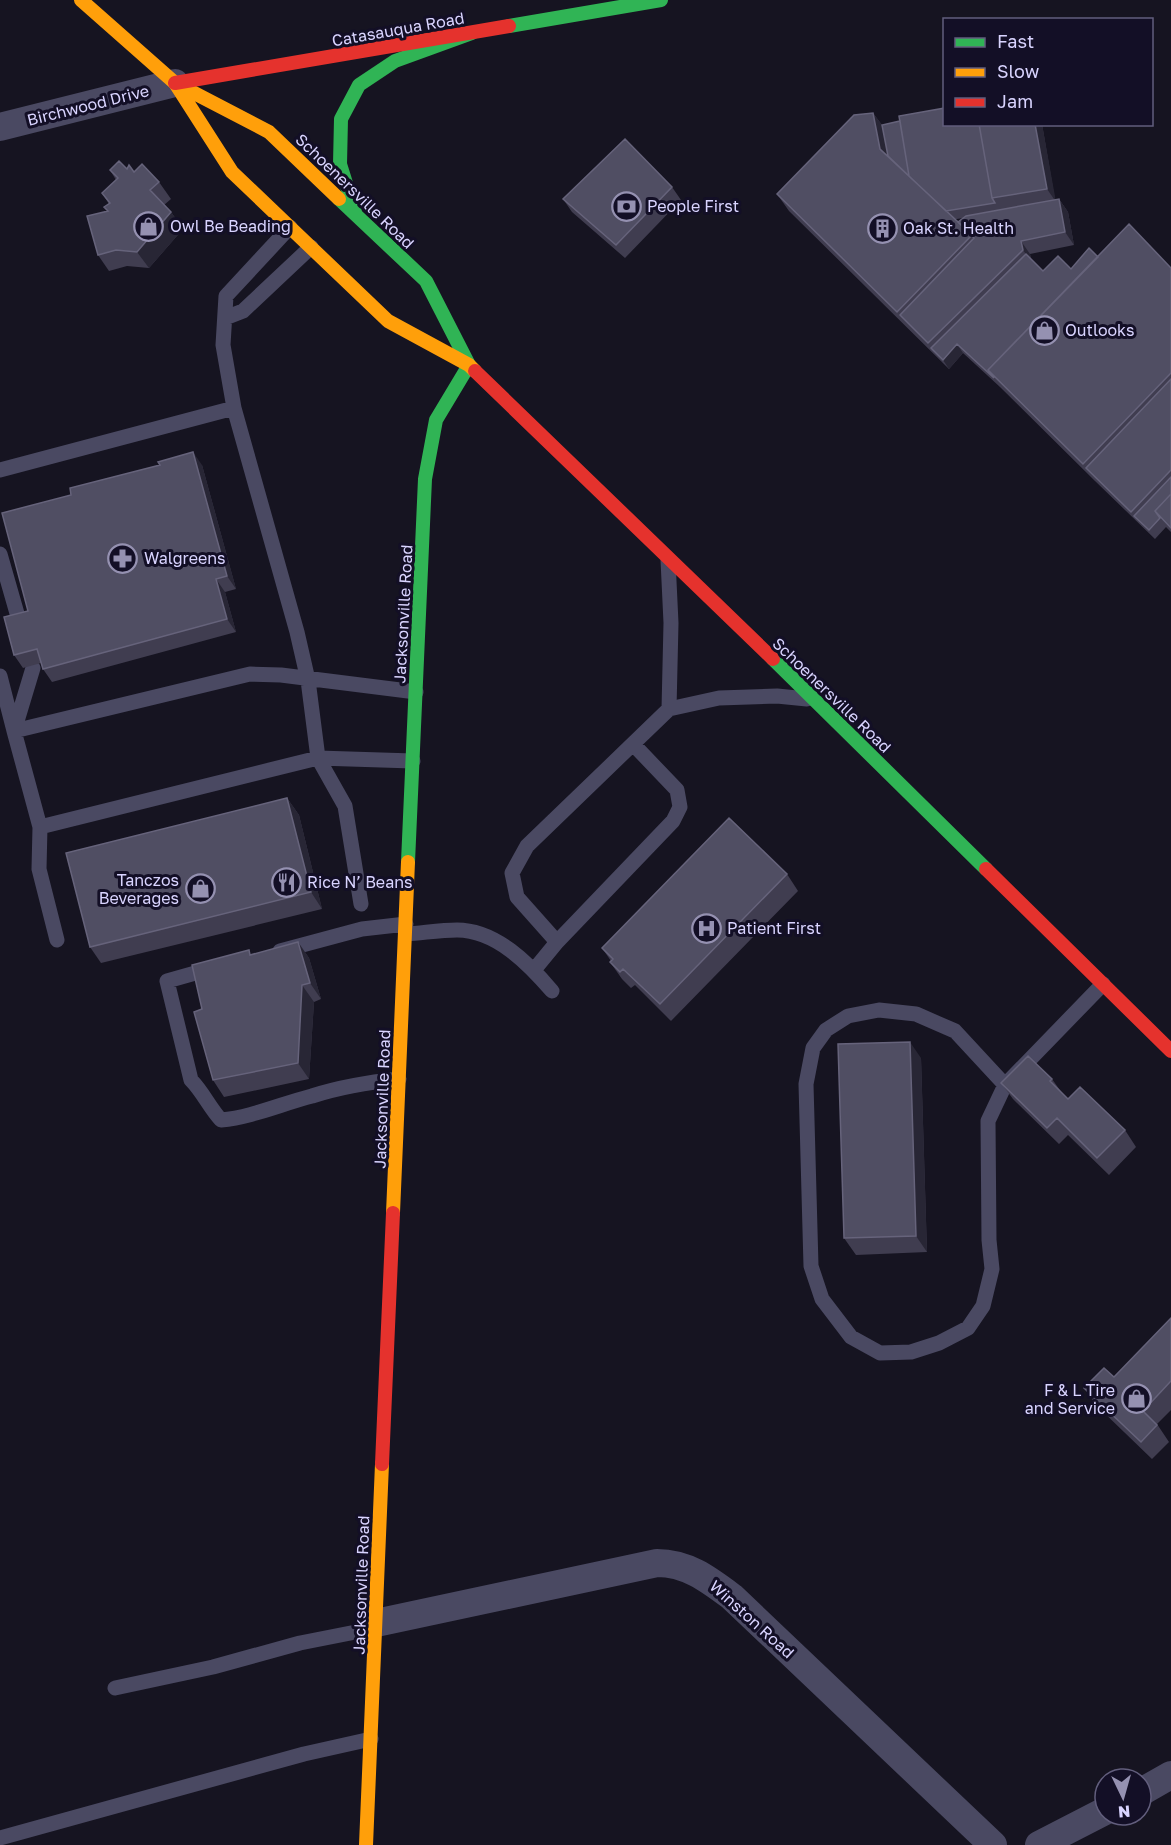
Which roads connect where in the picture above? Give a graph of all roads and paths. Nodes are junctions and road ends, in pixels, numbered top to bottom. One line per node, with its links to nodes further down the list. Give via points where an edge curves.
1 (81, 0): 4 (main road, Schoenersville Road)
2 (661, 0): 3 (main road, Catasauqua Road)
3 (472, 33): 4 (main road, Catasauqua Road); 6 (main road, via 395,61 359,85 341,119 340,164)
4 (175, 83): 5 (street, Birchwood Drive); 6 (main road, Schoenersville Road, via 269,132); 7 (main road, Schoenersville Road, via 232,172)
5 (0, 127)
6 (356, 214): 10 (main road, Schoenersville Road, via 426,281)
7 (290, 227): 8 (main road, Schoenersville Road); 9 (lane, via 226,296)
8 (311, 247): 9 (lane, via 243,311); 10 (main road, Schoenersville Road, via 388,321)
9 (225, 318): 11 (lane, via 223,345)
10 (469, 365): 14 (main road, Schoenersville Road); 19 (main road, Jacksonville Road, via 436,420 425,479)
11 (234, 408): 12 (lane); 18 (lane)
12 (0, 470)
13 (0, 554): 15 (lane)
14 (668, 557): 20 (main road, Schoenersville Road); 21 (lane)
15 (20, 624)
16 (33, 668): 22 (lane)
17 (0, 676): 22 (lane)
18 (308, 680): 19 (lane); 22 (lane, via 250,674); 24 (lane)
19 (416, 692): 25 (main road, Jacksonville Road)
20 (813, 699): 21 (lane, via 719,698); 34 (main road, Schoenersville Road)
21 (669, 709): 23 (lane)
22 (15, 731): 26 (lane)
23 (633, 744): 30 (lane, via 527,846 512,873 517,897); 30 (lane, via 677,790 680,807 673,821)
24 (318, 758): 25 (lane); 26 (lane); 27 (lane, via 345,806)
25 (413, 761): 28 (main road, Jacksonville Road)
26 (40, 827): 29 (lane, via 39,868)
27 (361, 904)
28 (406, 929): 31 (lane, via 362,929); 33 (lane, via 459,930 487,936); 37 (main road, Jacksonville Road)
29 (57, 940)
30 (557, 942): 33 (lane)
31 (264, 955)
32 (231, 964): 37 (lane, via 167,981 191,1080 221,1120 313,1095)
33 (534, 970): 35 (lane)
34 (1103, 984): 36 (main road, Schoenersville Road); 38 (lane)
35 (552, 991)
36 (1171, 1051)
37 (399, 1078): 39 (main road, Jacksonville Road)
38 (1005, 1085): 38 (lane, via 988,1122 992,1269 983,1306 968,1328 939,1343 911,1352 880,1353 851,1337 822,1299 811,1266 806,1084 813,1048 826,1030 848,1016 879,1010 916,1014 955,1031)
39 (376, 1625): 40 (lane); 41 (main road, Jacksonville Road); 47 (street, Winston Road, via 657,1563 672,1563 702,1574 732,1597)
40 (115, 1688)
41 (371, 1739): 45 (lane, via 303,1754); 46 (main road, Jacksonville Road)
42 (1171, 1775): 43 (street)
43 (1153, 1785)
44 (1093, 1817): 48 (street)
45 (0, 1838)
46 (366, 1845)
47 (993, 1845)
48 (1039, 1845)

